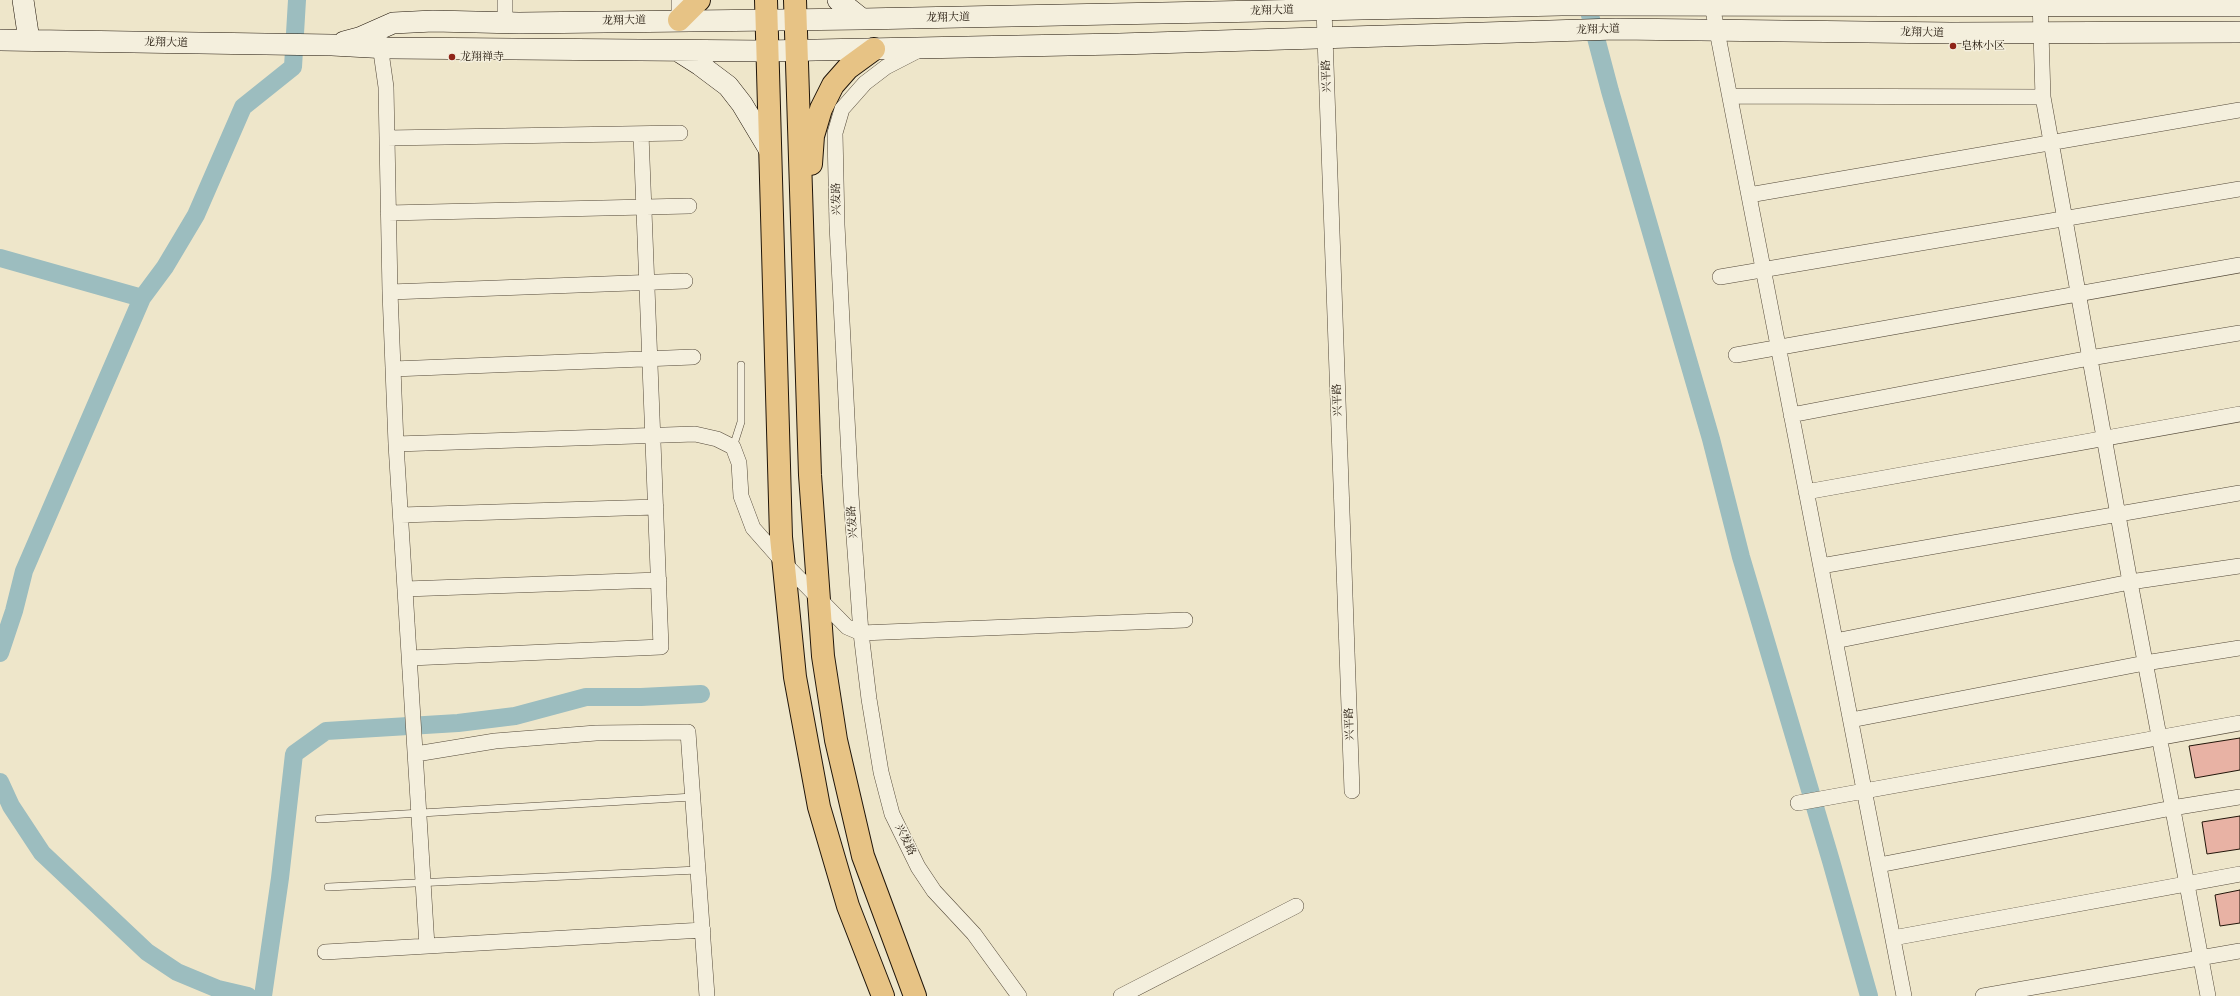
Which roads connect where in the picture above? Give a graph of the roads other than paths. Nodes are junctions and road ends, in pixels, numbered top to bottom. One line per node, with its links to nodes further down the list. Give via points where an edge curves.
1 (23, 0): 21 (main road)
2 (505, 0): 14 (street)
3 (699, 0): 10 (main road)
4 (838, 0): 13 (main road)
5 (2042, 2): 7 (main road, 龙翔大道); 8 (main road, 龙翔大道); 17 (street)
6 (1616, 3): 7 (main road, 龙翔大道); 9 (main road, 龙翔大道)
7 (1712, 5): 15 (street)
8 (2240, 6)
9 (1324, 9): 13 (main road, 龙翔大道); 20 (street, 兴平路)
10 (679, 10): 11 (main road, 龙翔大道); 14 (main road, 龙翔大道)
11 (766, 10): 12 (main road, 龙翔大道); 26 (main road)
12 (795, 10): 13 (main road, 龙翔大道); 24 (main road)
13 (862, 19)
14 (505, 23): 19 (main road, 龙翔大道, via 393,23)
15 (1716, 29): 17 (main road, 龙翔大道); 20 (main road, 龙翔大道, via 1616,29); 27 (street)
16 (2240, 32): 17 (main road, 龙翔大道)
17 (2040, 33): 28 (street)
18 (0, 35): 21 (main road, 龙翔大道)
19 (379, 38): 21 (main road, 龙翔大道, via 359,38 332,45); 25 (main road, 龙翔大道); 32 (street, via 386,87)
20 (1325, 38): 22 (main road, 龙翔大道); 86 (street, 兴平路)
21 (29, 40)
22 (923, 48): 23 (main road, 龙翔大道); 76 (street, 兴发路, via 886,67 865,83 842,109 835,133 850,487)
23 (874, 49): 24 (main road, 龙翔大道); 46 (main road, via 848,68 833,85 818,116 812,136 812,234)
24 (795, 50): 26 (main road, 龙翔大道); 46 (main road)
25 (677, 51): 26 (main road, 龙翔大道); 34 (main road, via 728,86 742,104)
26 (766, 51): 34 (main road)
27 (1730, 96): 28 (street); 36 (street)
28 (2043, 97): 33 (street)
29 (2240, 110): 33 (street)
30 (680, 133): 31 (street)
31 (641, 134): 32 (street); 38 (street)
32 (387, 138): 39 (street)
33 (2051, 143): 36 (street); 40 (street)
34 (768, 149): 68 (main road)
35 (2240, 189): 40 (street)
36 (1749, 195): 42 (street)
37 (689, 206): 38 (street)
38 (644, 207): 39 (street); 45 (street)
39 (388, 213): 47 (street)
40 (2065, 219): 42 (street); 48 (street)
41 (2240, 265): 48 (street)
42 (1764, 270): 43 (street); 50 (street)
43 (1720, 278)
44 (685, 281): 45 (street)
45 (647, 282): 47 (street); 53 (street)
46 (803, 291): 74 (main road, via 810,475)
47 (390, 292): 56 (street)
48 (2078, 294): 50 (street); 54 (street)
49 (2240, 333): 54 (street)
50 (1778, 347): 51 (street); 58 (street)
51 (1736, 355)
52 (693, 357): 53 (street)
53 (650, 358): 56 (street); 59 (street)
54 (2090, 358): 58 (street); 60 (street)
55 (741, 365): 62 (lane, via 740,422)
56 (393, 370): 61 (street)
57 (2240, 414): 60 (street)
58 (1792, 415): 63 (street)
59 (653, 436): 61 (street); 62 (street, via 695,434 717,439); 65 (street)
60 (2104, 438): 63 (street); 66 (street)
61 (396, 444): 67 (street)
62 (734, 447): 68 (street, via 739,463 741,496 753,528)
63 (1806, 492): 69 (street)
64 (2240, 493): 66 (street)
65 (656, 507): 67 (street); 71 (street)
66 (2118, 514): 69 (street); 72 (street)
67 (401, 515): 73 (street)
68 (783, 562): 74 (street); 107 (main road, via 795,677 819,807 848,906)
69 (1821, 566): 77 (street)
70 (2240, 566): 72 (street)
71 (659, 580): 73 (street); 79 (street, via 661,647)
72 (2130, 582): 77 (street); 80 (street)
73 (405, 589): 79 (street)
74 (819, 598): 76 (street, via 847,627); 108 (main road, via 823,656 847,796 863,856)
75 (1185, 620): 76 (street)
76 (861, 633): 109 (street, 兴发路, via 880,765 892,814 918,867 934,892 974,934)
77 (1835, 641): 81 (street)
78 (2240, 648): 80 (street)
79 (410, 658): 84 (street)
80 (2145, 663): 81 (street); 83 (street)
81 (1851, 720): 85 (street)
82 (2240, 723): 83 (street)
83 (2159, 736): 85 (street); 90 (street)
84 (416, 750): 87 (street, via 596,733 688,732); 91 (street)
85 (1864, 790): 89 (street); 93 (street)
86 (1352, 791)
87 (693, 797): 91 (lane); 94 (street)
88 (2240, 797): 90 (street)
89 (1798, 802)
90 (2172, 808): 93 (street); 97 (street)
91 (419, 813): 92 (lane); 96 (street)
92 (318, 819)
93 (1879, 865): 101 (street)
94 (698, 870): 96 (lane); 100 (street)
95 (2240, 874): 97 (street)
96 (423, 882): 98 (lane); 102 (street)
97 (2186, 882): 101 (street); 105 (street)
98 (328, 887)
99 (1296, 906): 110 (street)
100 (703, 930): 102 (street); 106 (street)
101 (1893, 938): 111 (street)
102 (426, 946): 104 (street)
103 (2240, 951): 105 (street)
104 (325, 952)
105 (2201, 957): 112 (street); 113 (street)
106 (707, 996)
107 (883, 996)
108 (914, 996)
109 (1019, 996)
110 (1121, 996)
111 (1904, 996)
112 (1983, 996)
113 (2208, 996)

